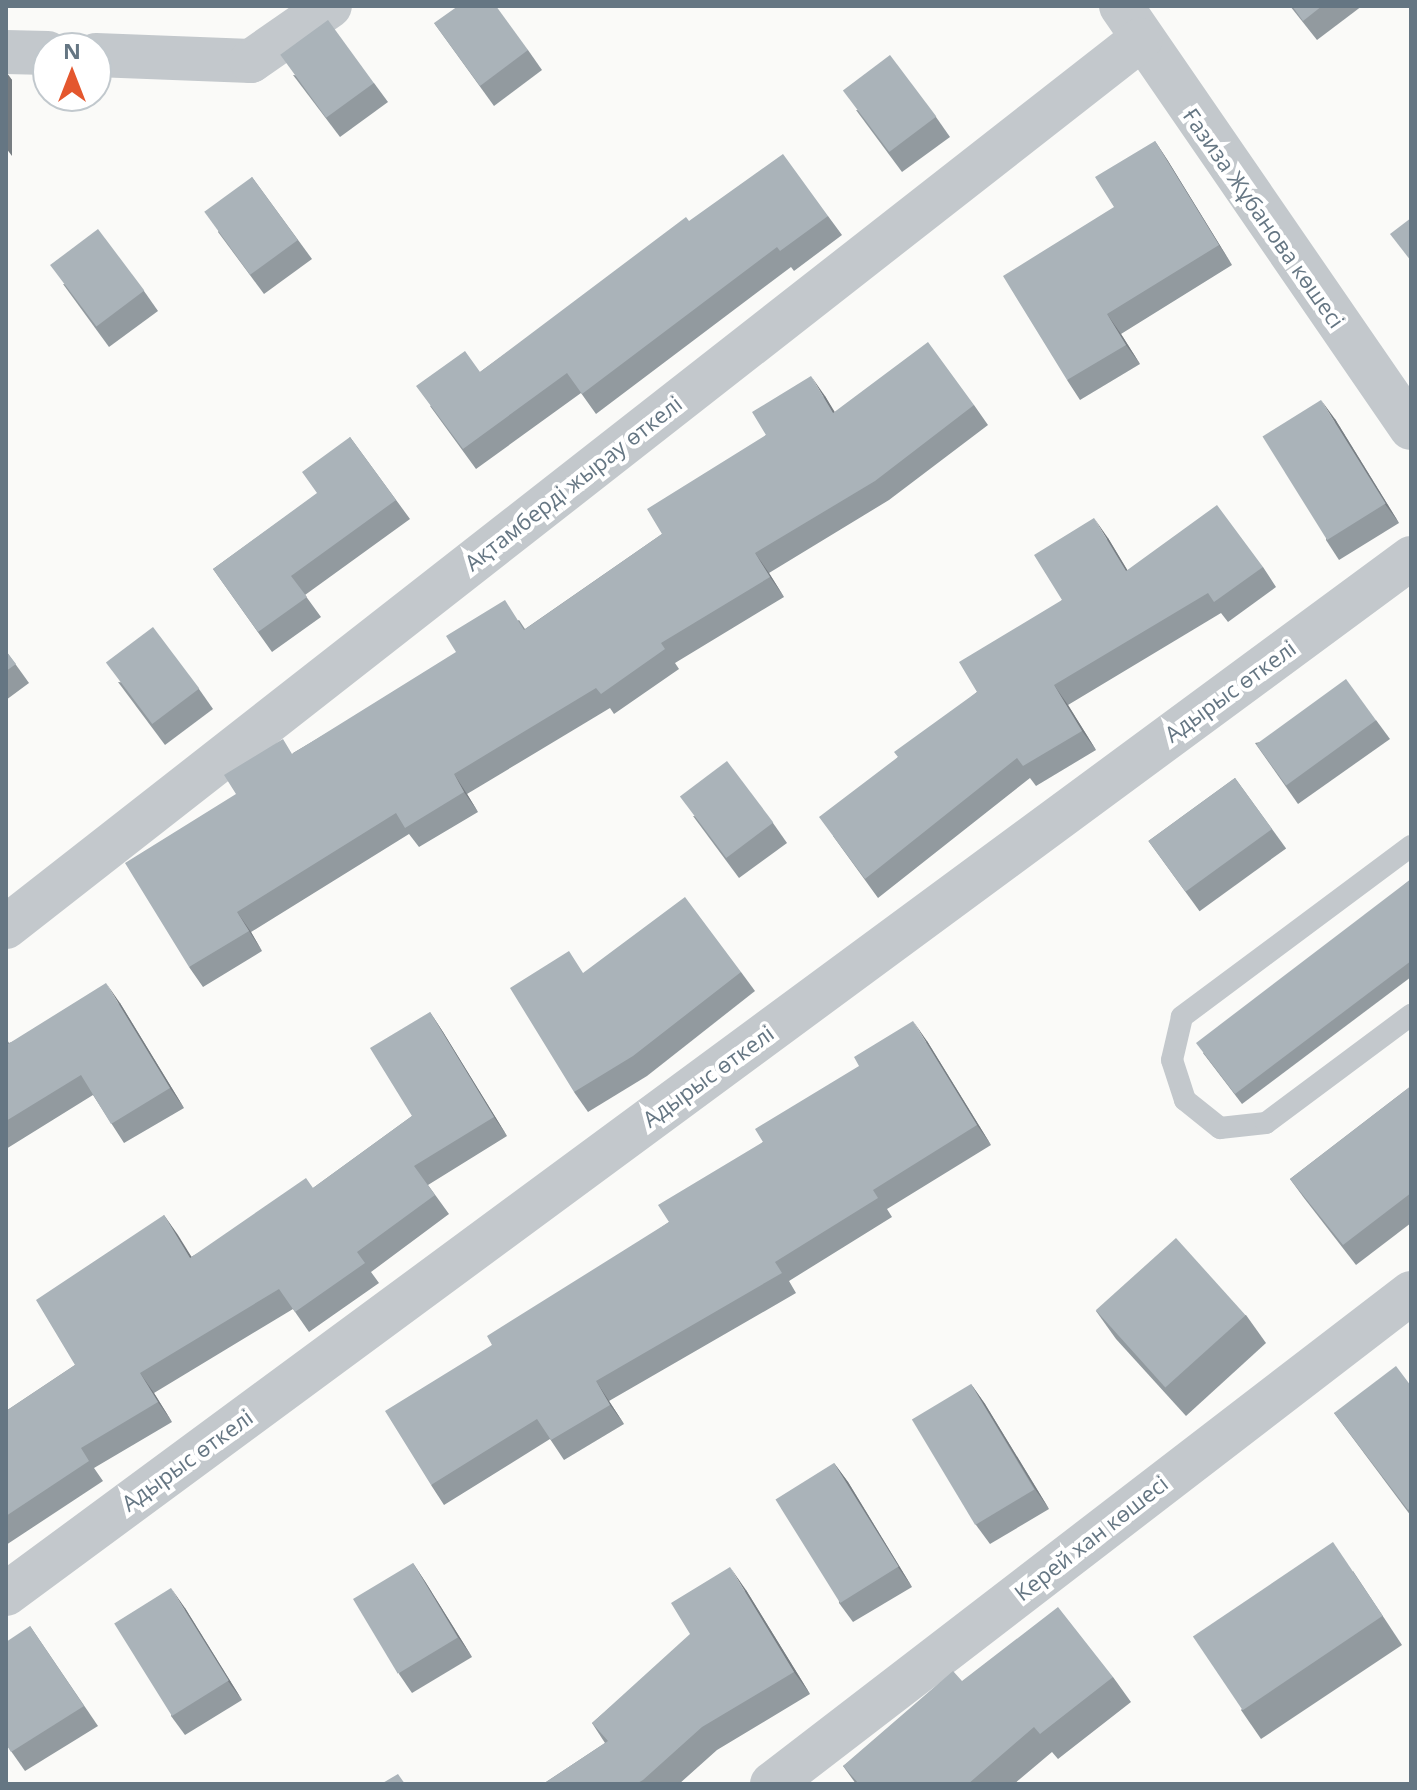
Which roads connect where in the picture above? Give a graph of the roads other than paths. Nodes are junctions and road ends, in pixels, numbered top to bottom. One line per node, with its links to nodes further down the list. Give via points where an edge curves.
1 (330, 6): 5 (street, via 251,61)
2 (1130, 23): 6 (street, Ғазиза Жұбанова көшесі); 9 (street, Ақтамберді жырау өткелі)
3 (6, 52): 4 (street)
4 (32, 53)
5 (112, 56)
6 (1411, 428)
7 (1411, 558): 12 (street, Адырыс өткелі)
8 (1411, 846): 10 (lane, via 1182,1017 1172,1060 1185,1100 1220,1128 1266,1123)
9 (6, 927)
10 (1411, 1015)
11 (1411, 1293): 13 (street, Керей хан көшесі)
12 (6, 1594)
13 (772, 1784)

